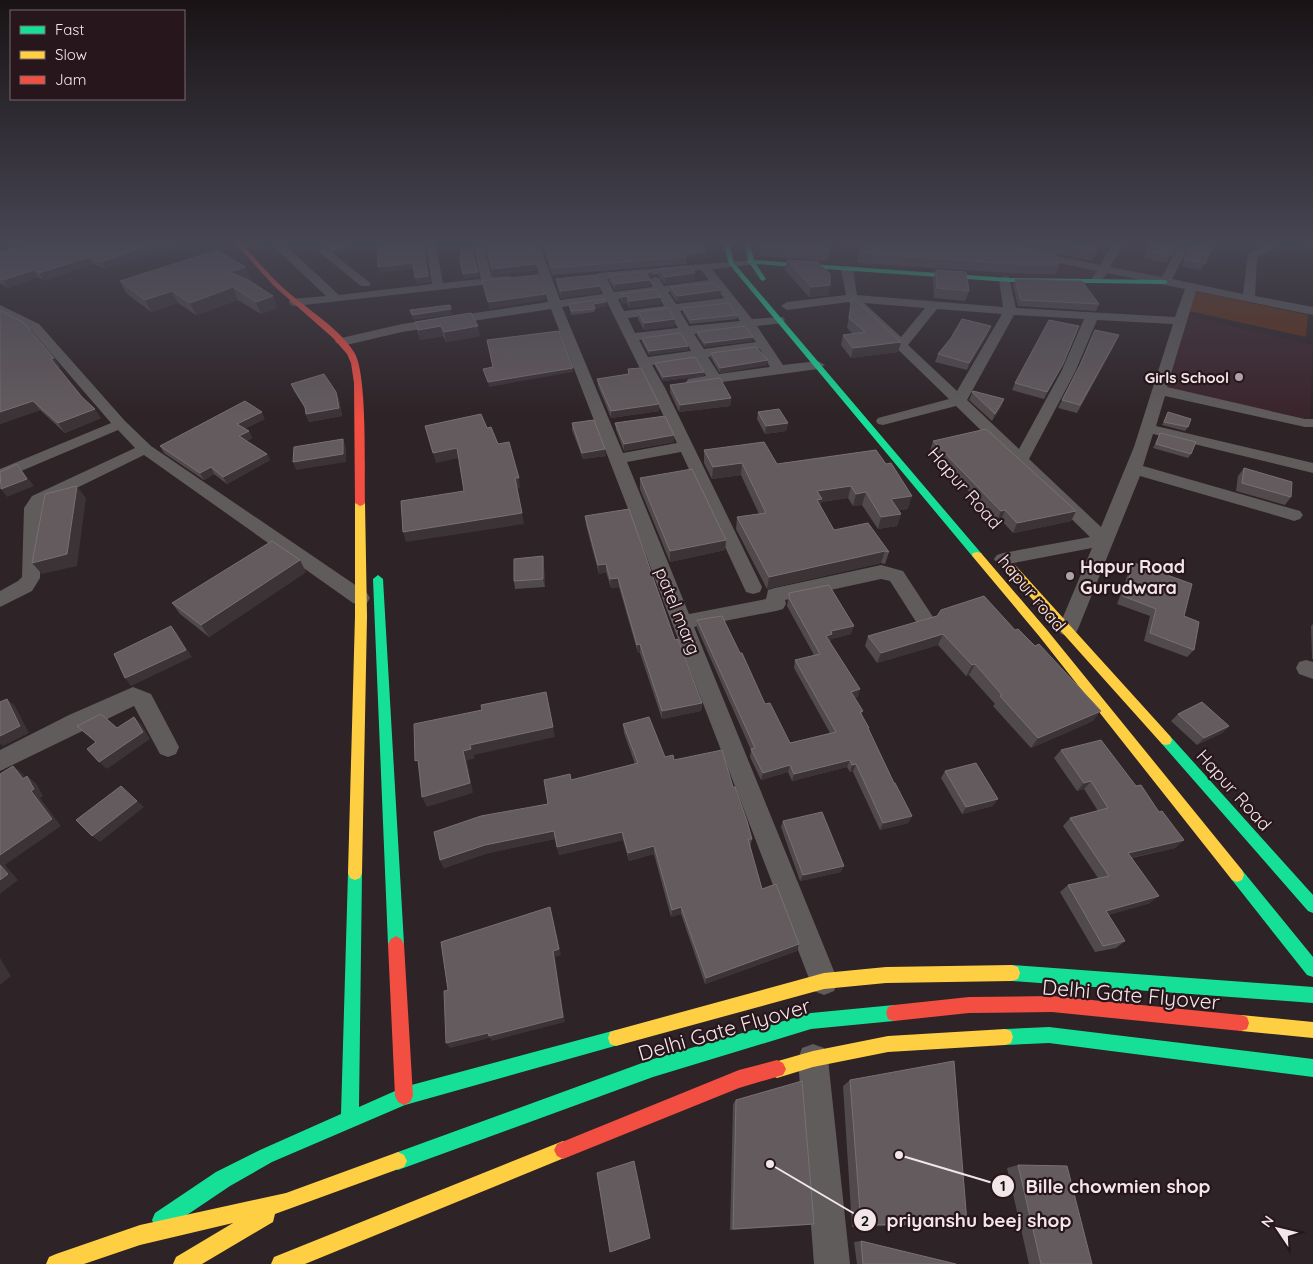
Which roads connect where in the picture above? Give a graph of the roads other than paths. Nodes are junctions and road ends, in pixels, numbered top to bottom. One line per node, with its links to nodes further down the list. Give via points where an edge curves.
1 (318, 300): 13 (street)
2 (553, 300): 15 (street, patel marg)
3 (583, 300): 15 (street)
4 (612, 300): 22 (street)
5 (668, 300): 19 (street)
6 (762, 300): 24 (main road, hapur road)
7 (836, 300): 17 (street)
8 (854, 300): 30 (street)
9 (879, 300): 16 (street)
10 (1008, 300): 20 (street)
11 (1187, 300): 25 (street)
12 (1258, 300): 21 (street)
13 (299, 301): 29 (main road)
14 (731, 302): 19 (street); 26 (street)
15 (555, 304): 29 (street, via 402,328); 49 (street, patel marg, via 614,424)
16 (934, 304): 20 (street); 30 (street)
17 (787, 306)
18 (0, 309): 45 (street, via 35,327)
19 (673, 309): 22 (street); 27 (street)
20 (1010, 311): 23 (street); 40 (street)
21 (1313, 311)
22 (620, 315): 28 (street)
23 (1092, 316): 25 (street); 50 (street, via 1068,372)
24 (779, 320): 26 (street); 34 (main road, hapur road)
25 (1179, 321): 39 (street)
26 (748, 323): 27 (street); 31 (street)
27 (686, 330): 28 (street); 32 (street)
28 (630, 337): 33 (street)
29 (346, 341): 37 (main road, via 365,365); 60 (main road, via 355,363 358,383)
30 (902, 344): 40 (street)
31 (764, 345): 32 (street); 35 (street)
32 (700, 354): 33 (street); 36 (street)
33 (642, 362): 38 (street)
34 (818, 364): 35 (street); 67 (main road, hapur road, via 1043,633)
35 (778, 370): 36 (street)
36 (715, 379): 38 (street)
37 (370, 386)
38 (667, 387): 41 (street)
39 (1158, 390): 44 (street); 46 (street)
40 (959, 400): 43 (street); 50 (street)
41 (671, 416): 42 (street); 47 (street)
42 (652, 419)
43 (883, 421)
44 (1312, 423)
45 (120, 424): 48 (street); 53 (street)
46 (1147, 428): 51 (street); 52 (street)
47 (686, 446): 49 (street); 58 (street)
48 (146, 448): 59 (street, via 38,500 33,508 31,578 25,586); 60 (street)
49 (618, 459): 62 (street, patel marg)
50 (1021, 460): 55 (street)
51 (1313, 468)
52 (1135, 469): 54 (street); 55 (street)
53 (0, 475)
54 (1294, 515)
55 (1104, 540): 56 (street); 63 (street)
56 (1000, 556): 63 (main road, Hapur Road)
57 (378, 566): 60 (main road)
58 (753, 587)
59 (0, 600)
60 (367, 609): 73 (main road); 74 (main road)
61 (925, 620): 62 (street, via 896,576 881,572 775,595 776,604)
62 (683, 622): 68 (street, patel marg)
63 (1068, 630): 66 (main road, Hapur Road)
64 (168, 747): 65 (street, via 143,700 133,696)
65 (0, 761)
66 (1313, 906)
67 (1313, 969)
68 (824, 981): 69 (main road, via 886,975 1013,973); 73 (main road)
69 (1313, 995)
70 (1313, 1030): 75 (main road, Delhi Gate Flyover, via 1052,1004 969,1005 811,1021 653,1068)
71 (813, 1059): 72 (main road, via 888,1044 1031,1035); 77 (main road, via 739,1078); 80 (street)
72 (1313, 1068)
73 (404, 1096): 74 (main road)
74 (350, 1120): 76 (main road, via 266,1156 223,1179)
75 (286, 1202): 76 (main road, Delhi Gate Flyover); 79 (main road, Delhi Gate Flyover)
76 (140, 1235): 78 (main road)
77 (293, 1262)
78 (56, 1264)
79 (183, 1264)
80 (832, 1264)

